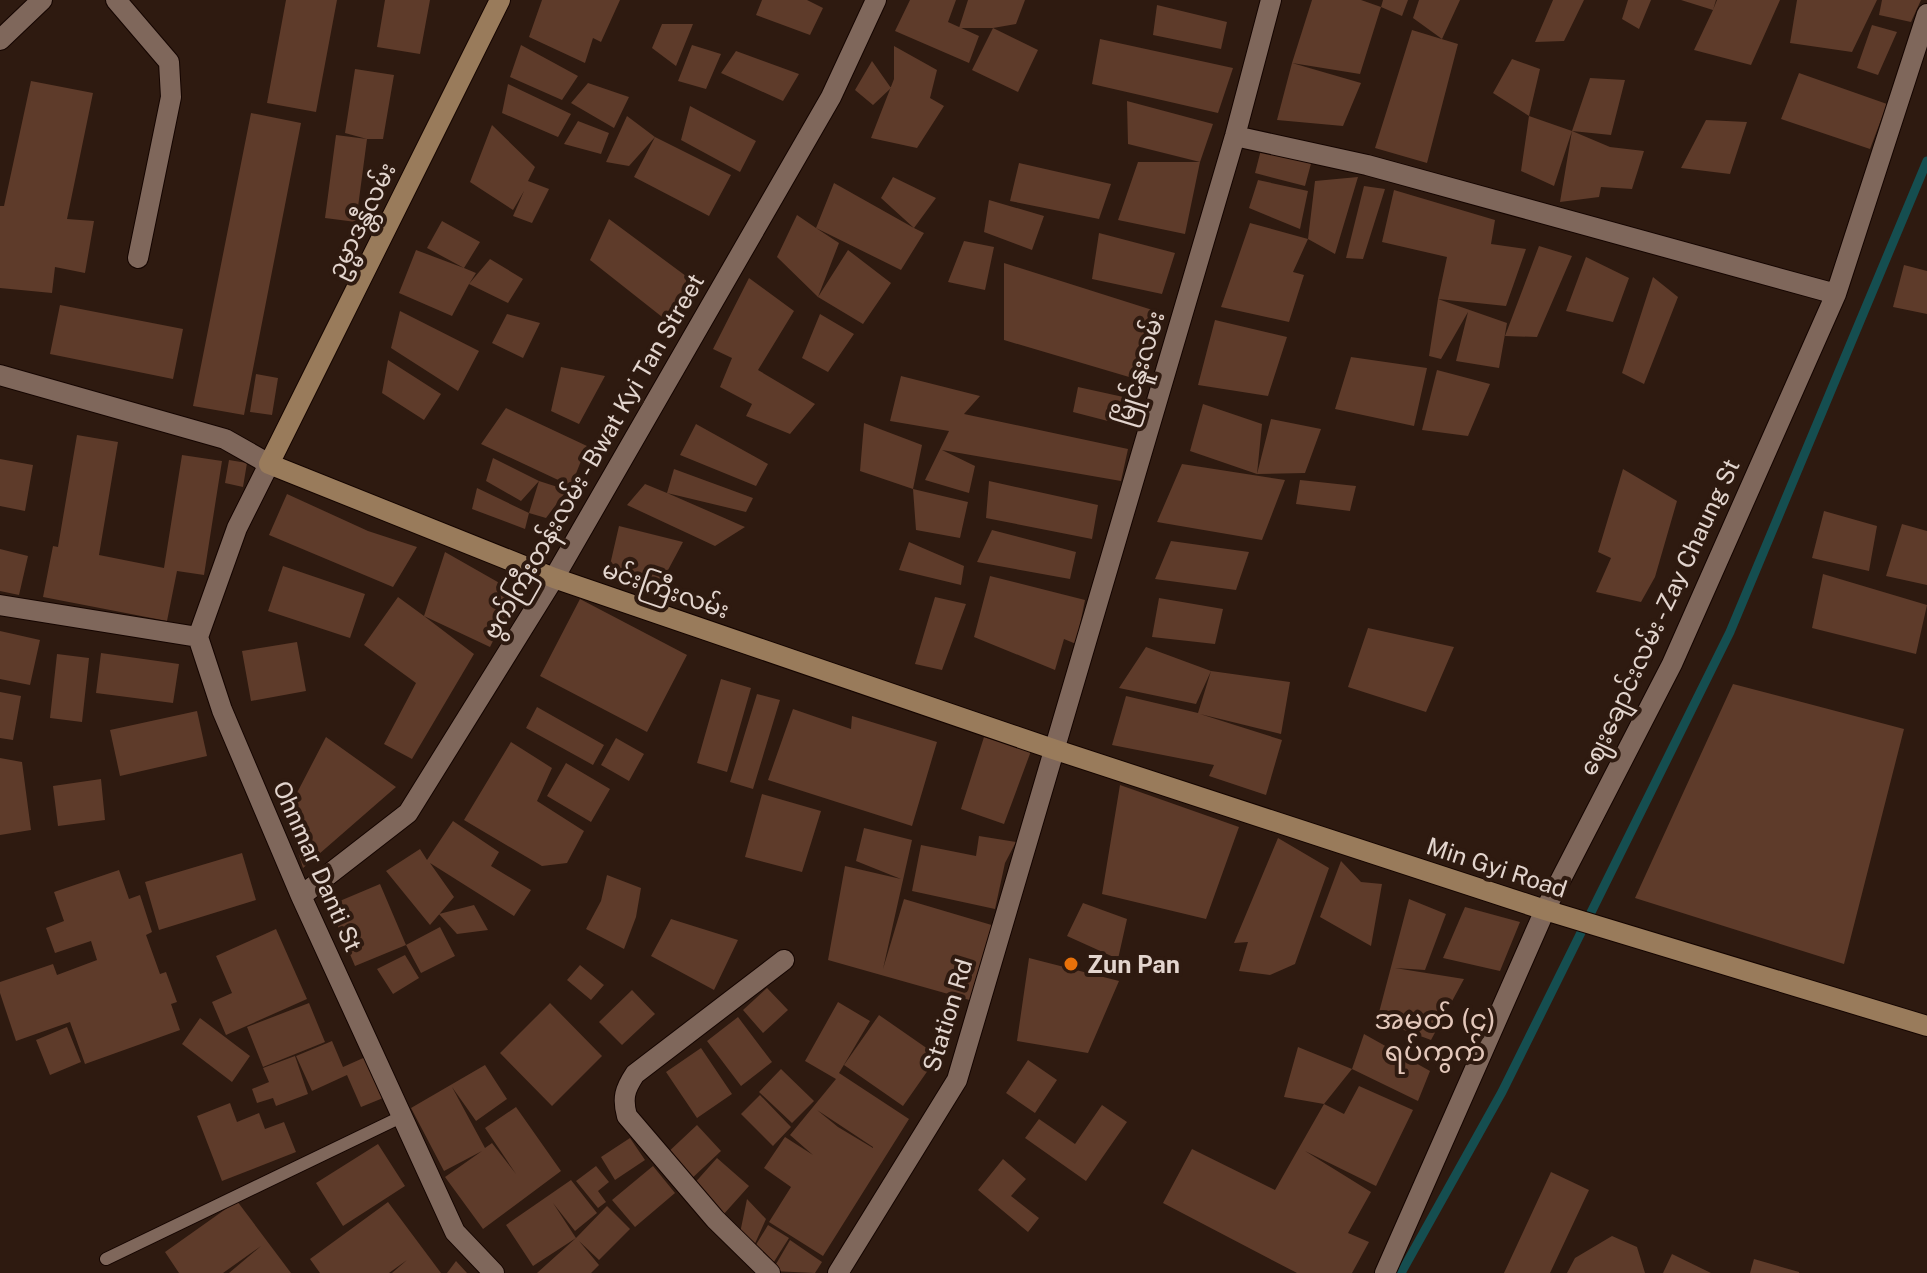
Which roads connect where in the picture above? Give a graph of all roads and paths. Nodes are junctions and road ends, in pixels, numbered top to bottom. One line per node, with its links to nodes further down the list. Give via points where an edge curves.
1 (42, 0): 7 (street)
2 (116, 0): 9 (street, via 169,62 171,97)
3 (500, 0): 12 (main road, ဥမ္မာဒန္တီလမ်း)
4 (876, 0): 13 (street, ဗွက်ကြီးတန်းလမ်း - Bwat Kyi Tan Street, via 831,97)
5 (1271, 0): 8 (street, မြိုင်နူးလမ်း)
6 (1927, 14): 10 (street, ဈေးချောင်းလမ်း - Zay Chaung St)
7 (0, 40)
8 (1235, 136): 10 (street, via 1367,165); 16 (street, မြိုင်နူးလမ်း)
9 (138, 258)
10 (1836, 294): 18 (street, ဈေးချောင်းလမ်း - Zay Chaung St, via 1672,664)
11 (0, 375): 12 (street, via 225,439)
12 (269, 464): 13 (main road, မင်းကြီးလမ်း); 15 (street, via 237,528)
13 (554, 578): 16 (main road, မင်းကြီးလမ်း); 17 (street, ဗွက်ကြီးတန်းလမ်း - Bwat Kyi Tan Street, via 408,813)
14 (0, 605): 15 (street)
15 (198, 637): 17 (street, Ohnmar Danti St, via 222,710)
16 (1053, 749): 18 (main road, Min Gyi Road); 25 (street, Station Rd, via 957,1080)
17 (301, 896): 21 (street, Ohnmar Danti St)
18 (1545, 910): 20 (main road, Min Gyi Road); 26 (street, ဈေးချောင်းလမ်း - Zay Chaung St)
19 (784, 960): 24 (street, via 635,1074 623,1103 627,1116 715,1219)
20 (1927, 1026)
21 (403, 1116): 22 (lane); 23 (street, Ohnmar Danti St, via 455,1232)
22 (106, 1259)
23 (494, 1273)
24 (770, 1273)
25 (838, 1273)
26 (1385, 1273)

